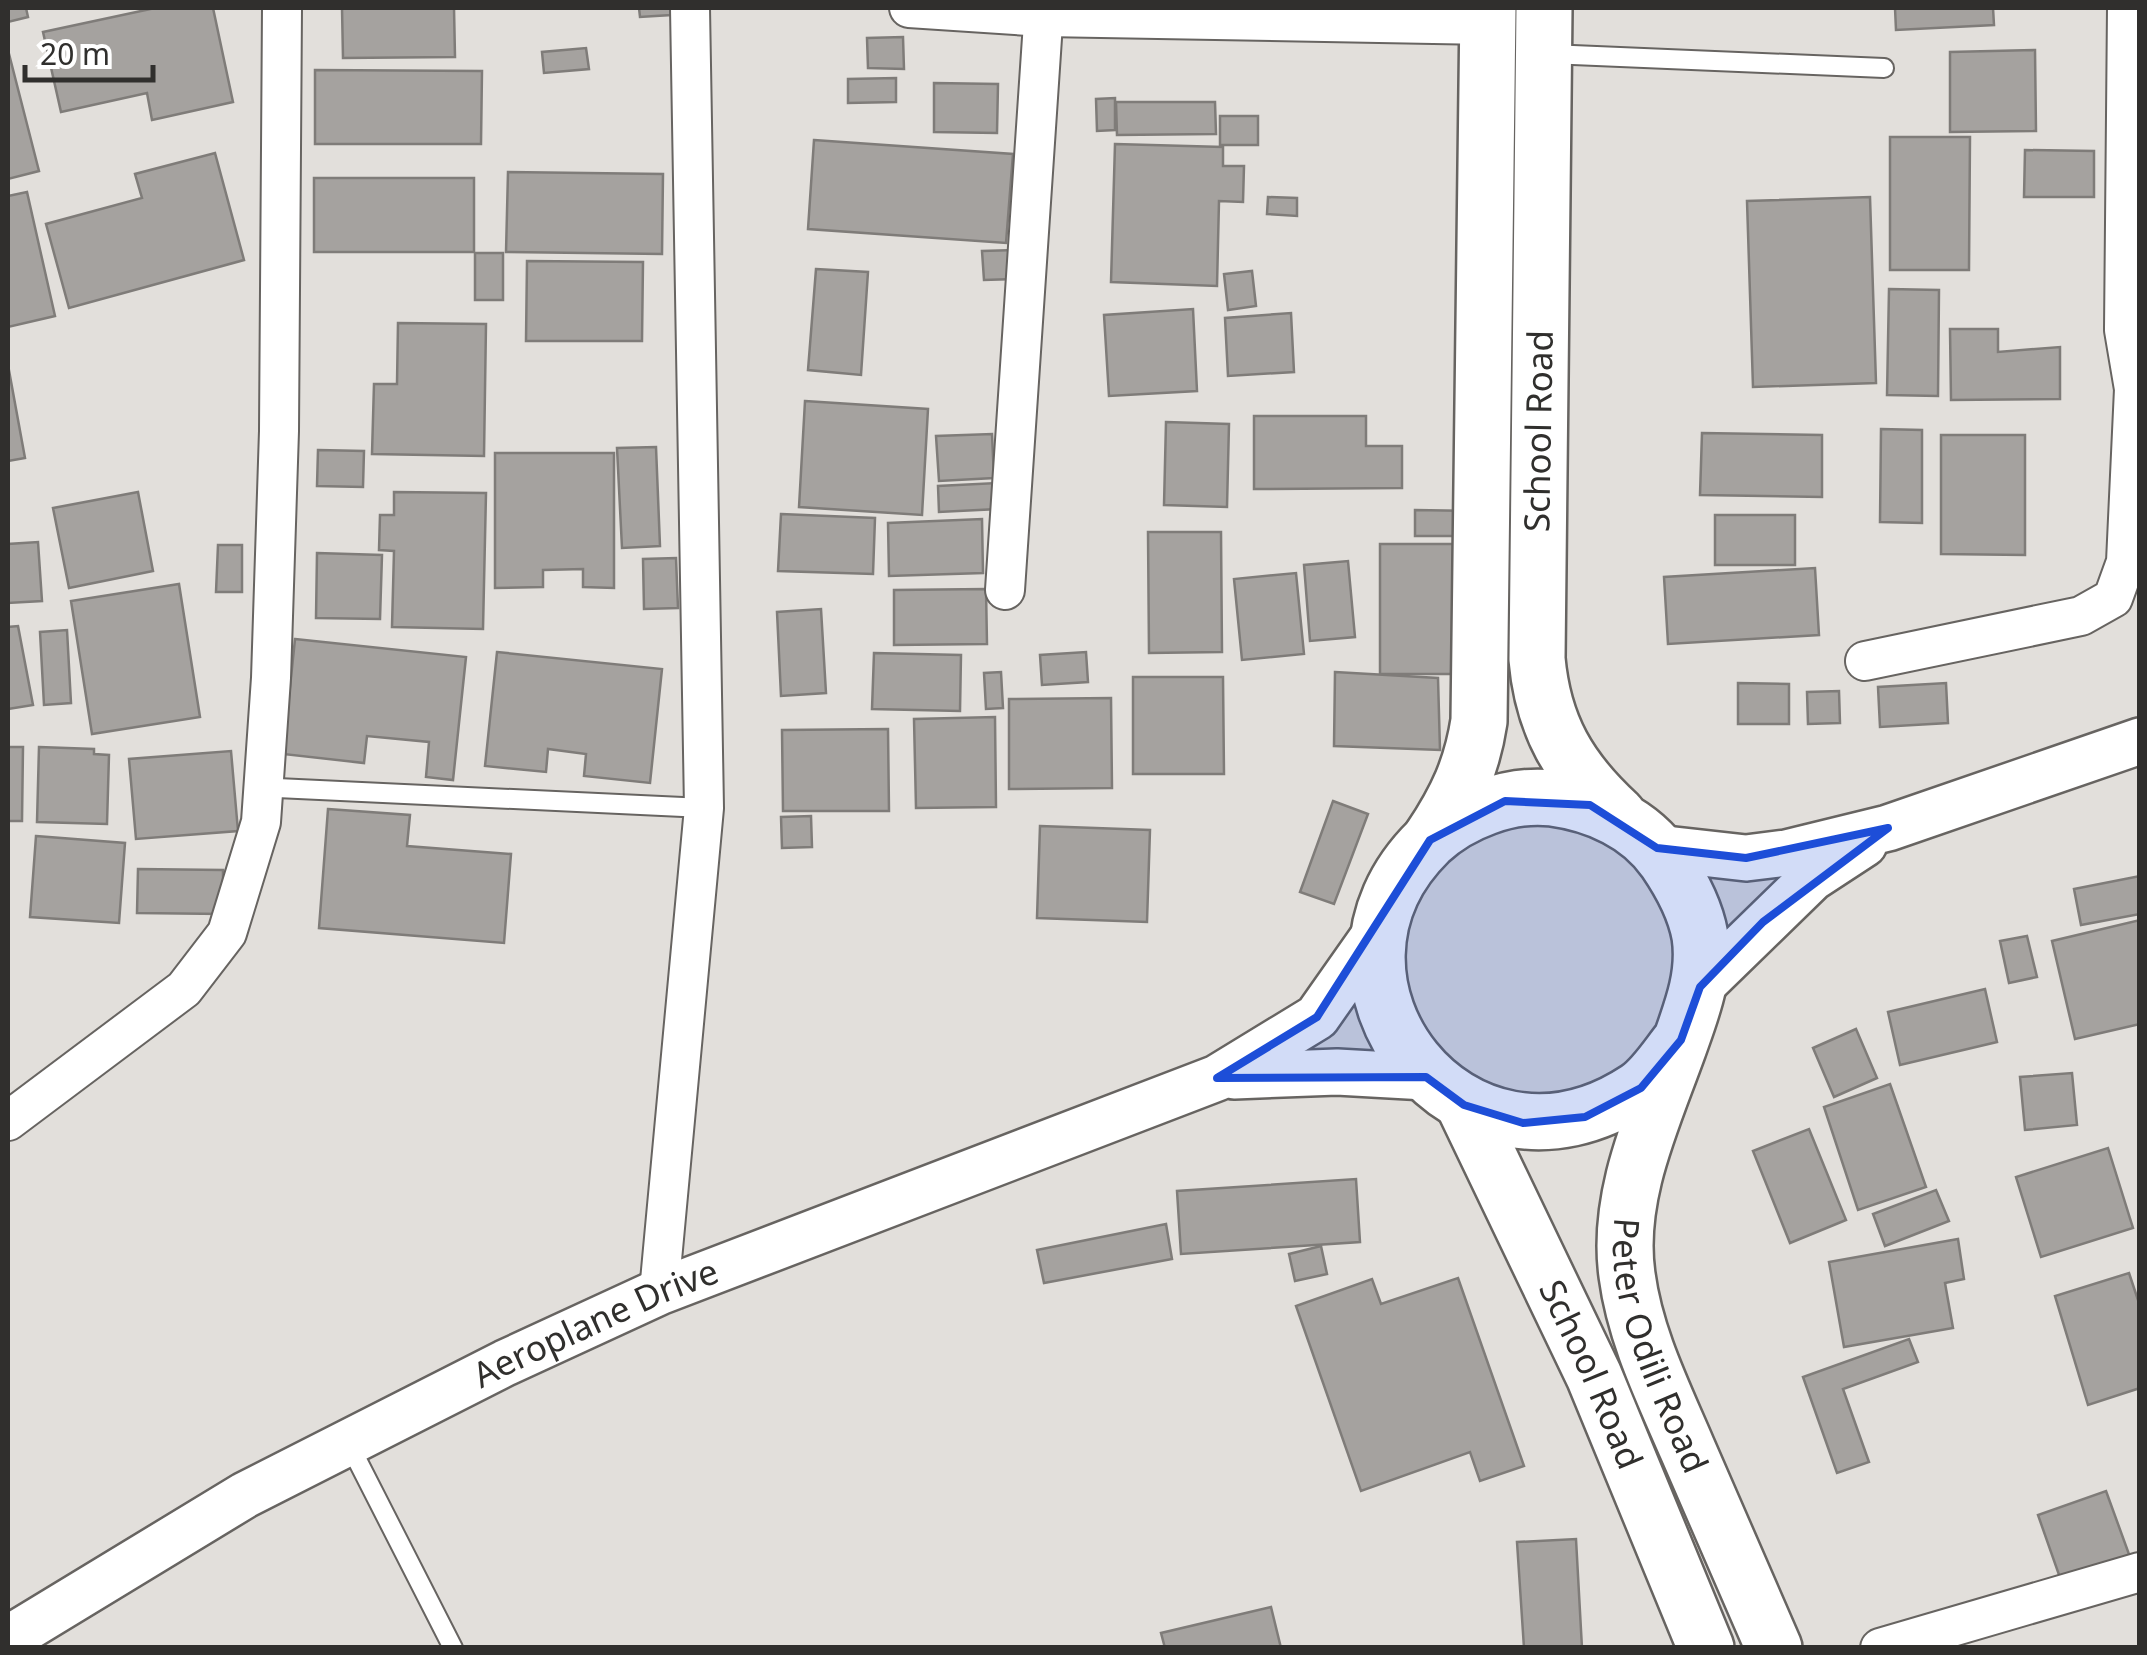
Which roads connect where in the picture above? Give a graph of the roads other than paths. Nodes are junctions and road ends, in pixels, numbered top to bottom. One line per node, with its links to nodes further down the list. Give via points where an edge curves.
1 (282, 8): 23 (street, via 278,469 260,822 227,933 184,989)
2 (690, 8): 14 (street)
3 (910, 8): 5 (street)
4 (2127, 8): 9 (street, via 2124,330)
5 (1044, 12): 6 (street); 10 (street)
6 (1488, 16): 17 (main road, School Road, via 1478,721 1473,762)
7 (1544, 30): 8 (lane); 16 (main road, School Road, via 1540,693 1567,760)
8 (1884, 68)
9 (2137, 392): 11 (street, via 2126,562 2114,598 2082,616)
10 (1005, 590)
11 (1865, 660)
12 (2140, 741): 15 (street)
13 (277, 788): 14 (lane)
14 (704, 808): 24 (street)
15 (1888, 828): 16 (street, via 1746,858); 19 (street, via 1812,878)
16 (1642, 836): 17 (main road, via 1590,805 1548,798 1465,815); 19 (main road, via 1685,888 1700,936)
17 (1430, 840): 18 (main road, via 1398,879)
18 (1381, 926): 21 (street, via 1317,1017); 22 (main road, via 1378,980 1394,1033)
19 (1700, 987): 20 (main road)
20 (1681, 1040): 22 (main road, via 1641,1088 1585,1118 1523,1123); 30 (main road, Peter Odili Road, via 1634,1170 1626,1272 1654,1374)
21 (1217, 1078): 22 (street, via 1279,1072); 24 (street, Aeroplane Drive)
22 (1445, 1091): 29 (main road, School Road, via 1594,1376)
23 (8, 1121)
24 (659, 1292): 25 (street, Aeroplane Drive)
25 (349, 1444): 27 (street, Aeroplane Drive, via 245,1495); 28 (lane)
26 (2140, 1572): 31 (street)
27 (8, 1638)
28 (453, 1648)
29 (1706, 1648)
30 (1774, 1648)
31 (1880, 1648)

